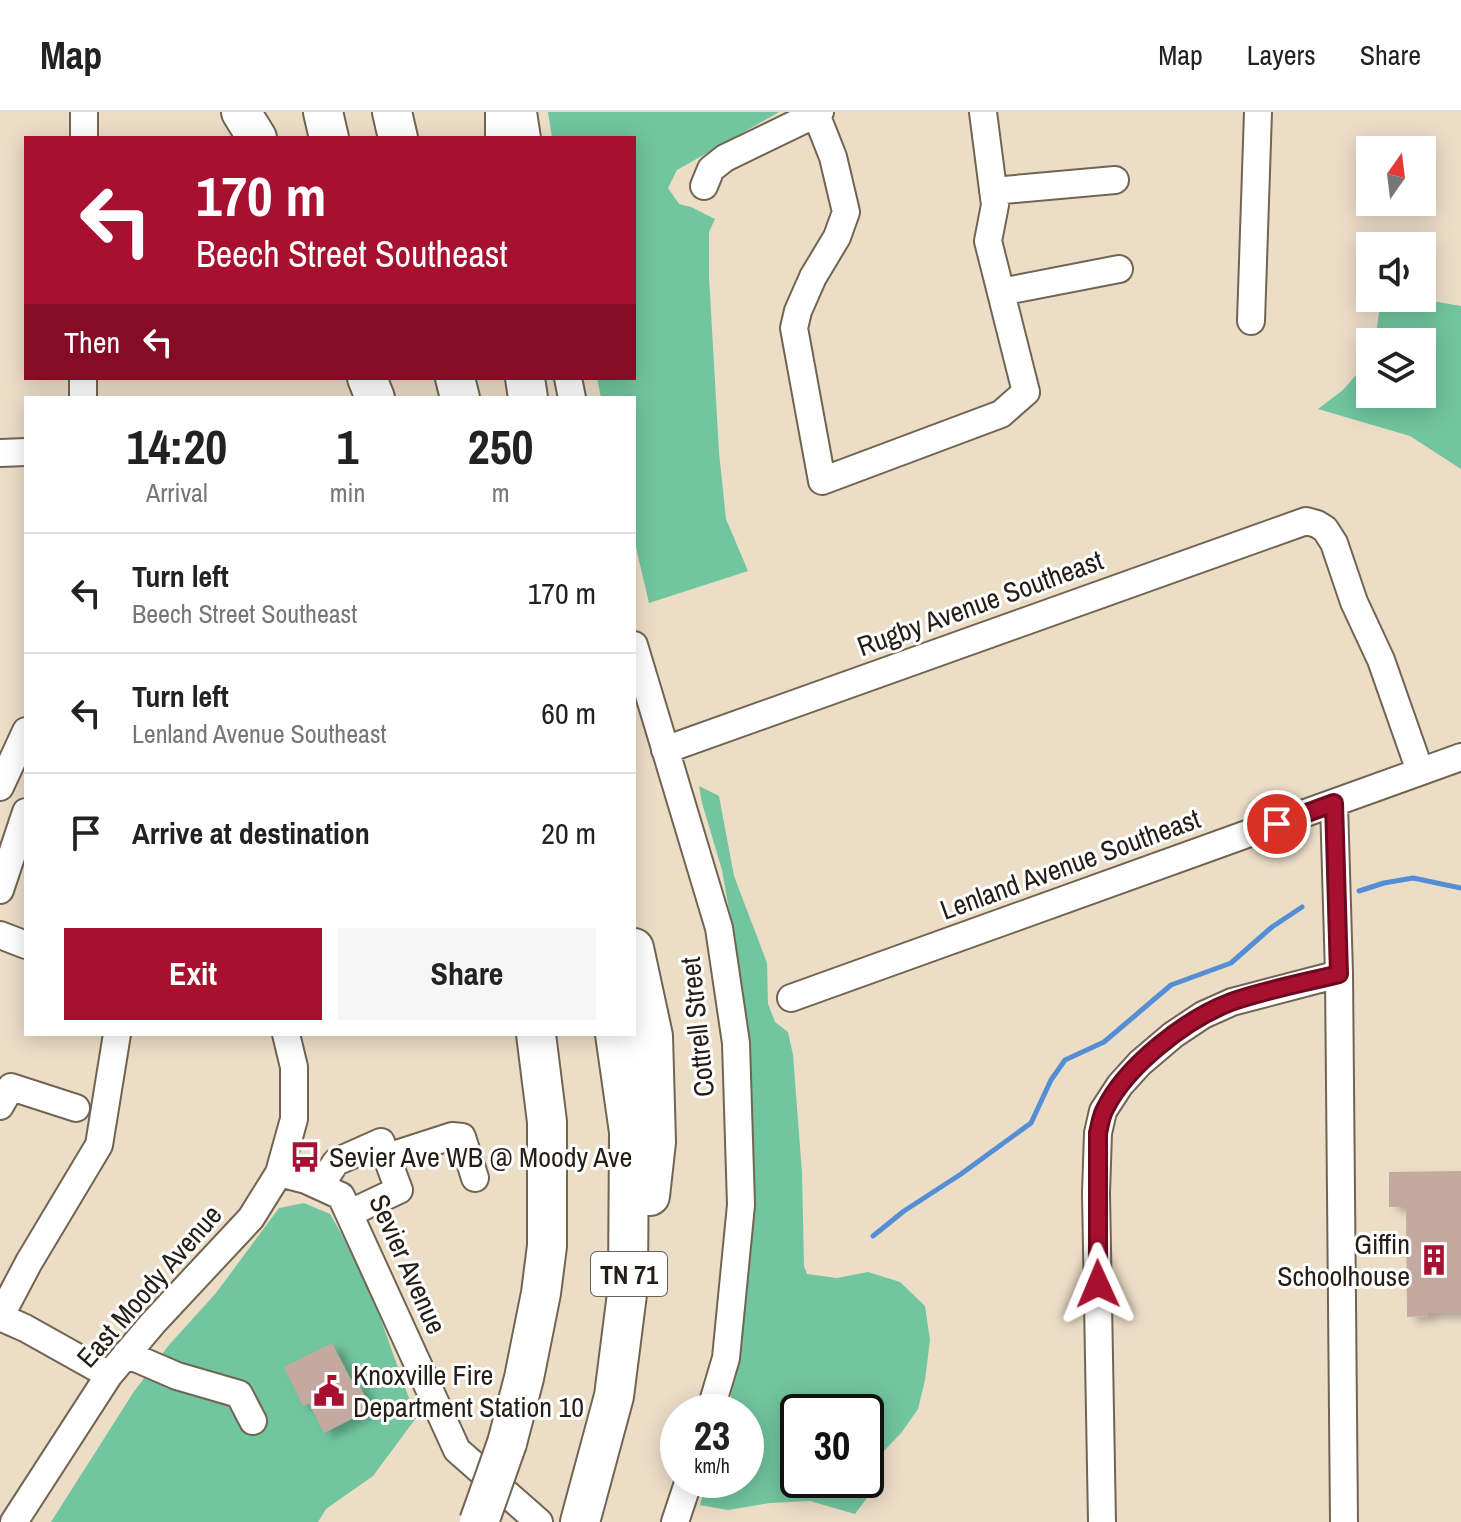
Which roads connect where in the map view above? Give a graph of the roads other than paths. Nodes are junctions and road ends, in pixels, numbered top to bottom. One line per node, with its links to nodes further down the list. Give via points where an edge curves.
1 (84, 112): 10 (street)
2 (241, 112): 11 (highway)
3 (323, 112): 12 (highway)
4 (392, 112): 13 (highway)
5 (505, 112): 14 (highway)
6 (523, 112): 15 (street)
7 (983, 112): 18 (street)
8 (1258, 112): 21 (street)
9 (818, 113): 17 (street, via 725,158 711,169); 20 (street, via 846,212 794,328 822,481 1001,414 1026,392)
10 (84, 136)
11 (256, 136)
12 (329, 136)
13 (398, 136)
14 (505, 136)
15 (527, 136)
16 (1115, 180): 18 (street)
17 (704, 186)
18 (993, 191): 20 (street, via 988,241)
19 (1119, 269): 20 (street)
20 (1001, 292)
21 (1251, 321)
22 (24, 452): 23 (street)
23 (0, 453)
24 (636, 652): 26 (street, Cottrell Street)
25 (24, 735): 29 (street)
26 (665, 750): 28 (street, Rugby Avenue Southeast, via 1306,521 1325,529 1334,543); 51 (street, Cottrell Street, via 719,928 736,1043 741,1205 726,1358)
27 (1461, 757): 28 (street, Lenland Avenue Southeast)
28 (1420, 771): 30 (street, Lenland Avenue Southeast)
29 (0, 787)
30 (1334, 803): 36 (street); 37 (street, Lenland Avenue Southeast)
31 (24, 818): 32 (street)
32 (0, 890)
33 (0, 935): 34 (street)
34 (24, 944)
35 (636, 957): 52 (highway, via 653,1036 656,1142 643,1269)
36 (1339, 974): 60 (street, via 1232,1002 1203,1015 1140,1063 1103,1111 1096,1193); 61 (street)
37 (791, 998)
38 (117, 1036): 50 (street, via 99,1145 0,1317)
39 (286, 1036): 45 (street, via 294,1067 294,1119)
40 (536, 1036): 57 (highway, bridge, via 547,1122 547,1246 524,1378)
41 (615, 1036): 52 (highway, TN 71, via 629,1162 628,1286)
42 (0, 1106): 43 (street, via 11,1087)
43 (76, 1108)
44 (387, 1157): 46 (street, via 462,1137); 47 (street, via 381,1142 336,1162); 48 (street, via 399,1190)
45 (279, 1173): 47 (street, Sevier Avenue); 49 (street, East Moody Avenue, via 251,1218)
46 (475, 1178)
47 (320, 1186): 48 (street, Sevier Avenue, via 341,1196)
48 (350, 1213): 58 (street, Sevier Avenue, via 457,1450)
49 (126, 1354): 50 (street, East Moody Avenue); 53 (street, via 239,1394)
50 (109, 1375): 56 (street, East Moody Avenue)
51 (715, 1394)
52 (614, 1396): 55 (highway, TN 71)
53 (253, 1421)
54 (683, 1498): 59 (street)
55 (582, 1516)
56 (14, 1522)
57 (479, 1522)
58 (539, 1522)
59 (675, 1522)
60 (1102, 1522)
61 (1344, 1522)

